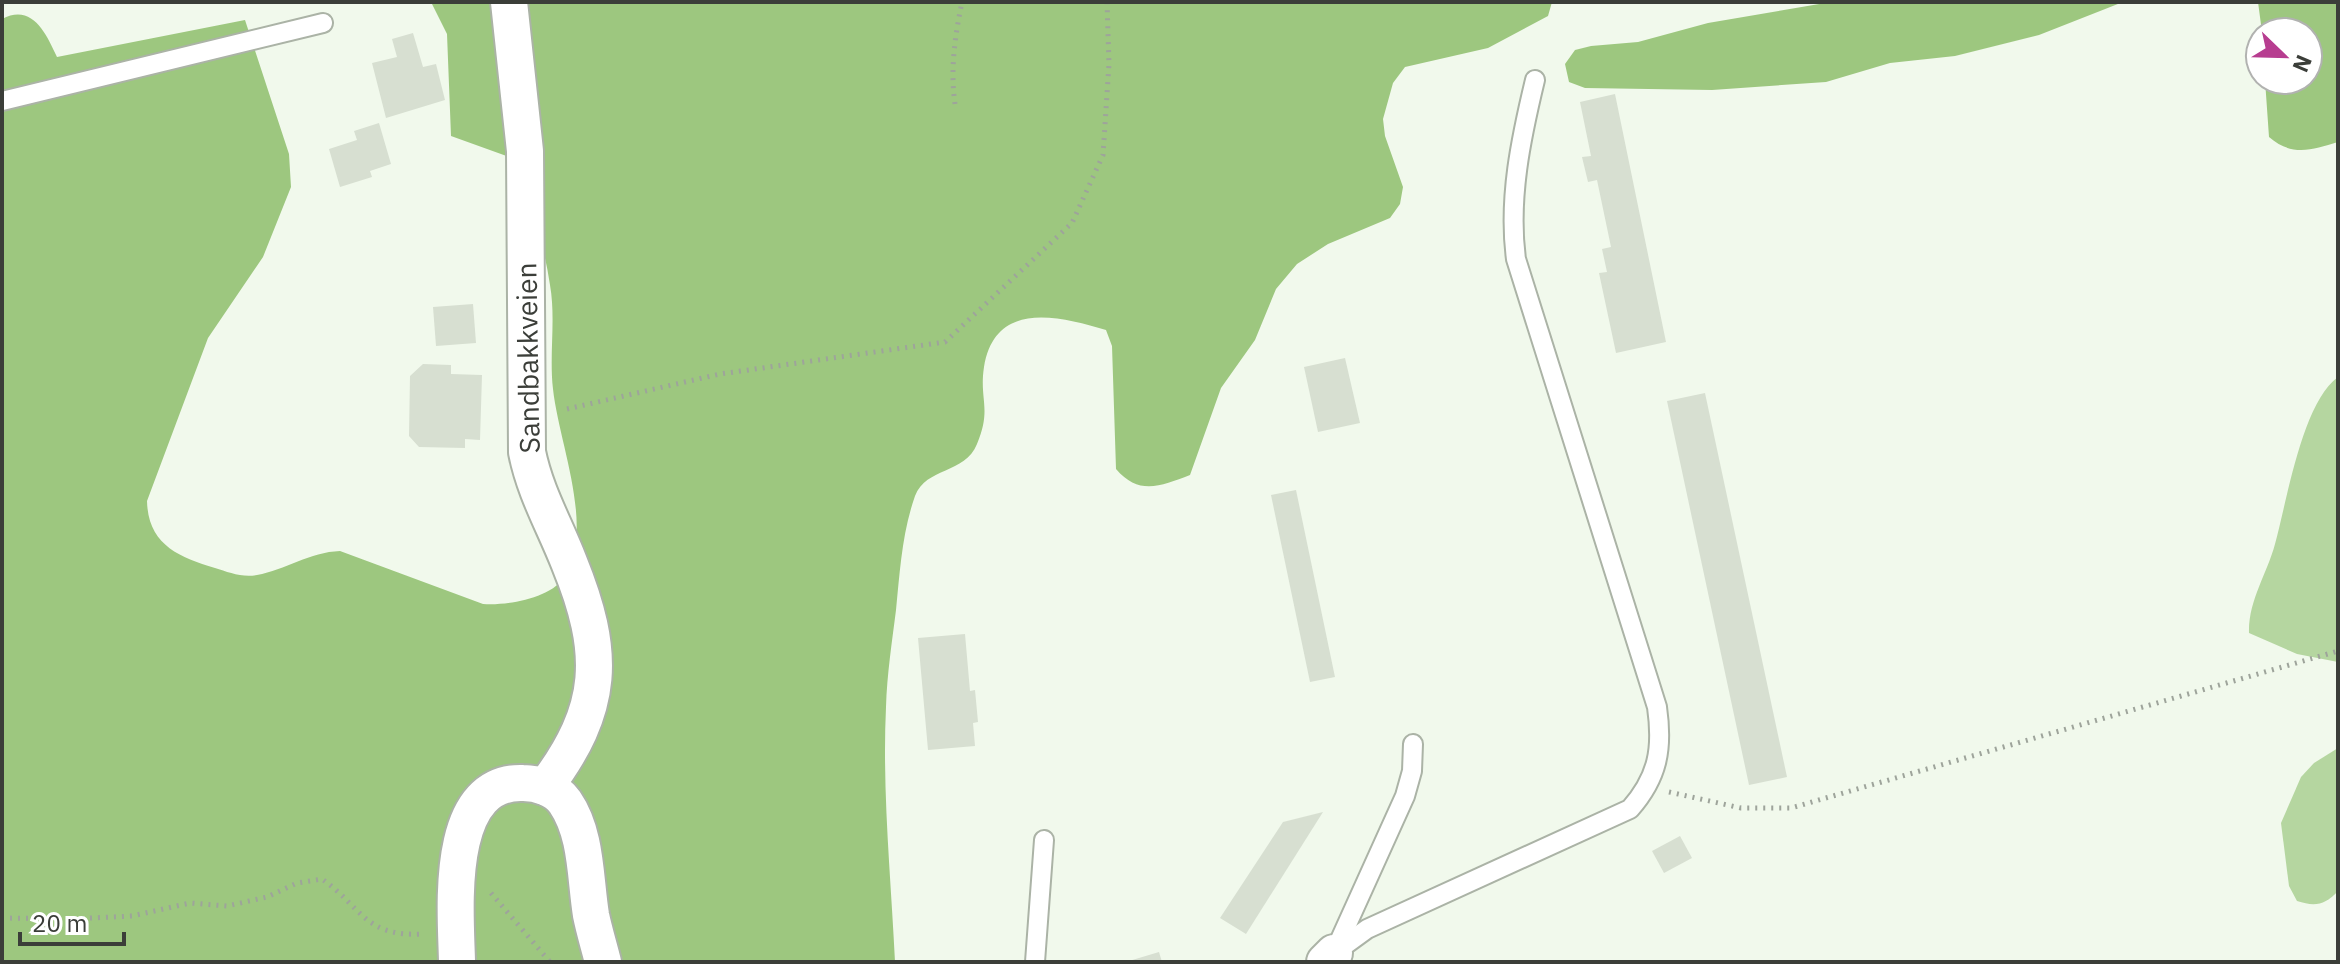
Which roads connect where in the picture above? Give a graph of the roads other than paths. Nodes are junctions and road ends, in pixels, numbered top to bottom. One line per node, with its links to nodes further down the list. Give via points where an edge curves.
1 (509, 2): 6 (street, Sandbakkveien, via 525,151 527,452 534,484 586,608 594,671 585,724)
2 (323, 23): 4 (lane)
3 (1535, 80): 8 (lane, via 1513,209 1516,259 1657,707 1659,758 1649,787 1630,809 1367,929)
4 (2, 101)
5 (1413, 744): 8 (lane, via 1405,796)
6 (545, 787): 9 (street, via 514,782 487,795 473,811 460,842); 10 (street, via 565,801 578,831)
7 (1044, 840): 11 (lane)
8 (1330, 957)
9 (457, 962)
10 (603, 962)
11 (1035, 962)

